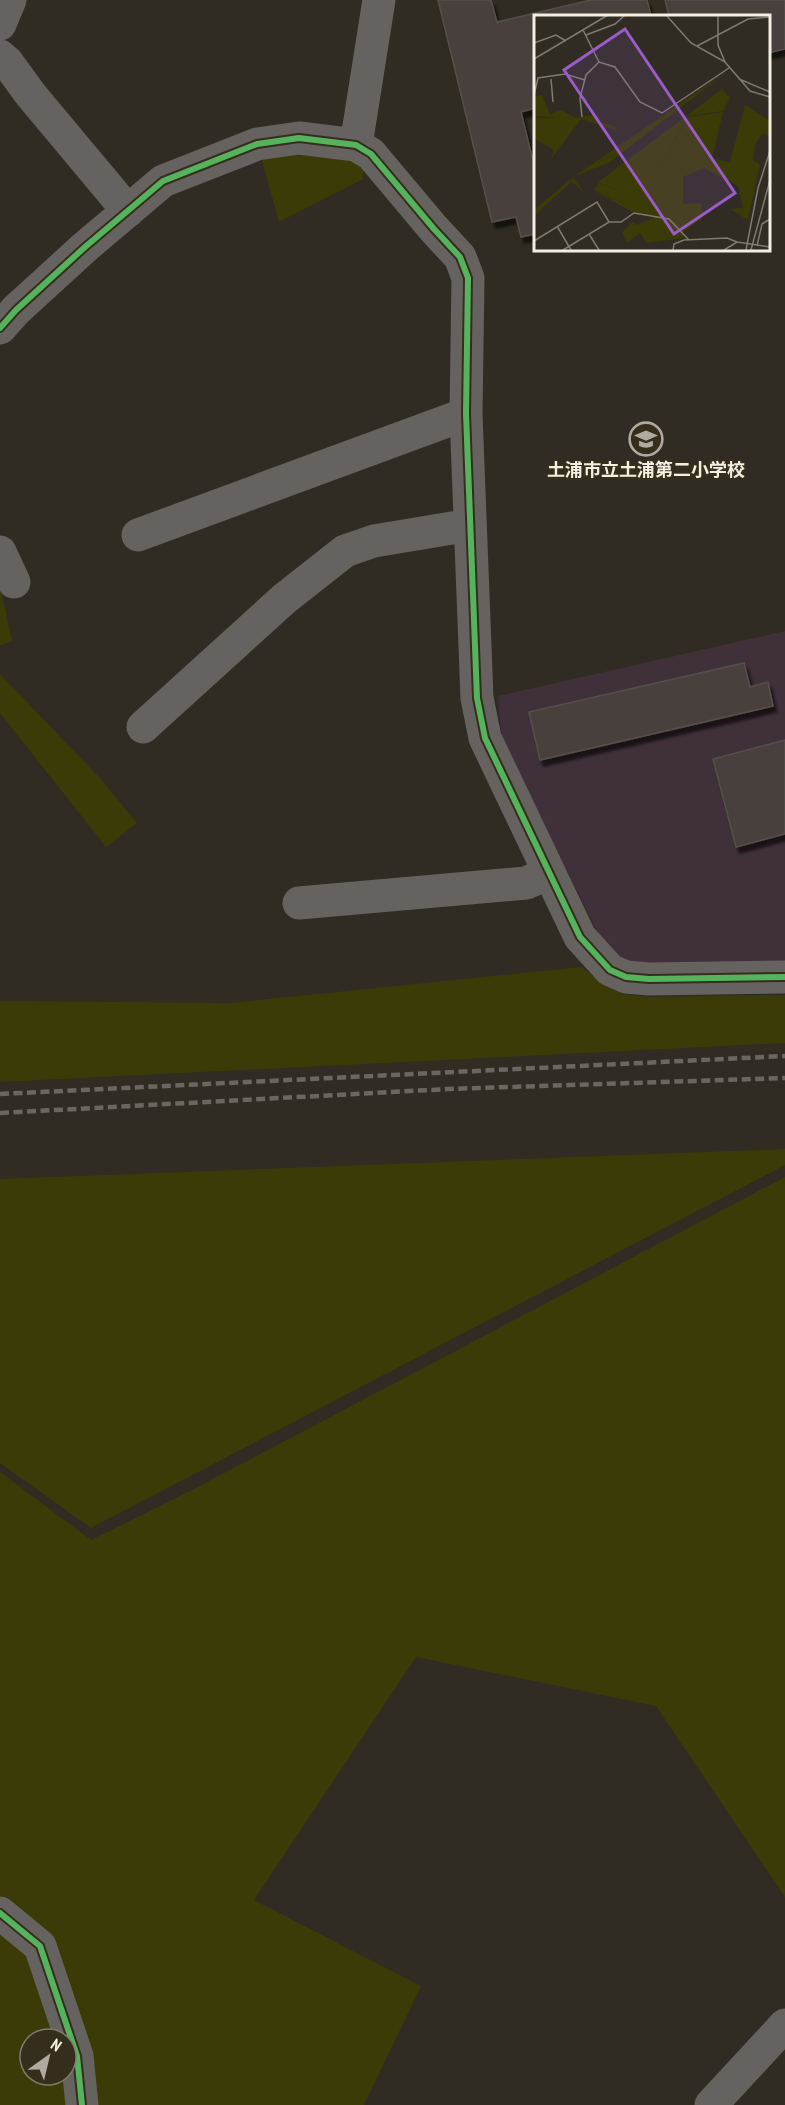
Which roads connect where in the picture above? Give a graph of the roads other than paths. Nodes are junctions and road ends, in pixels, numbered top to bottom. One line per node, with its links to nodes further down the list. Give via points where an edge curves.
1 (10, 0): 3 (street)
2 (378, 0): 5 (street)
3 (0, 24)
4 (0, 56): 6 (street)
5 (356, 145): 6 (street, via 299,138 257,144 163,181); 8 (street, via 371,154 460,257 468,278)
6 (128, 212): 7 (street, via 68,262)
7 (0, 328)
8 (466, 414): 9 (street); 10 (street)
9 (470, 525): 13 (street, via 374,541 345,551 284,599); 14 (street, via 477,698 485,738)
10 (138, 535)
11 (0, 552): 12 (street)
12 (14, 582)
13 (142, 728)
14 (549, 873): 15 (street, via 526,883); 16 (street, via 579,937 610,970 649,980)
15 (299, 903)
16 (785, 977)
17 (0, 1913): 19 (street, via 40,1946 77,2056)
18 (785, 2025): 20 (street)
19 (82, 2105)
20 (711, 2105)

